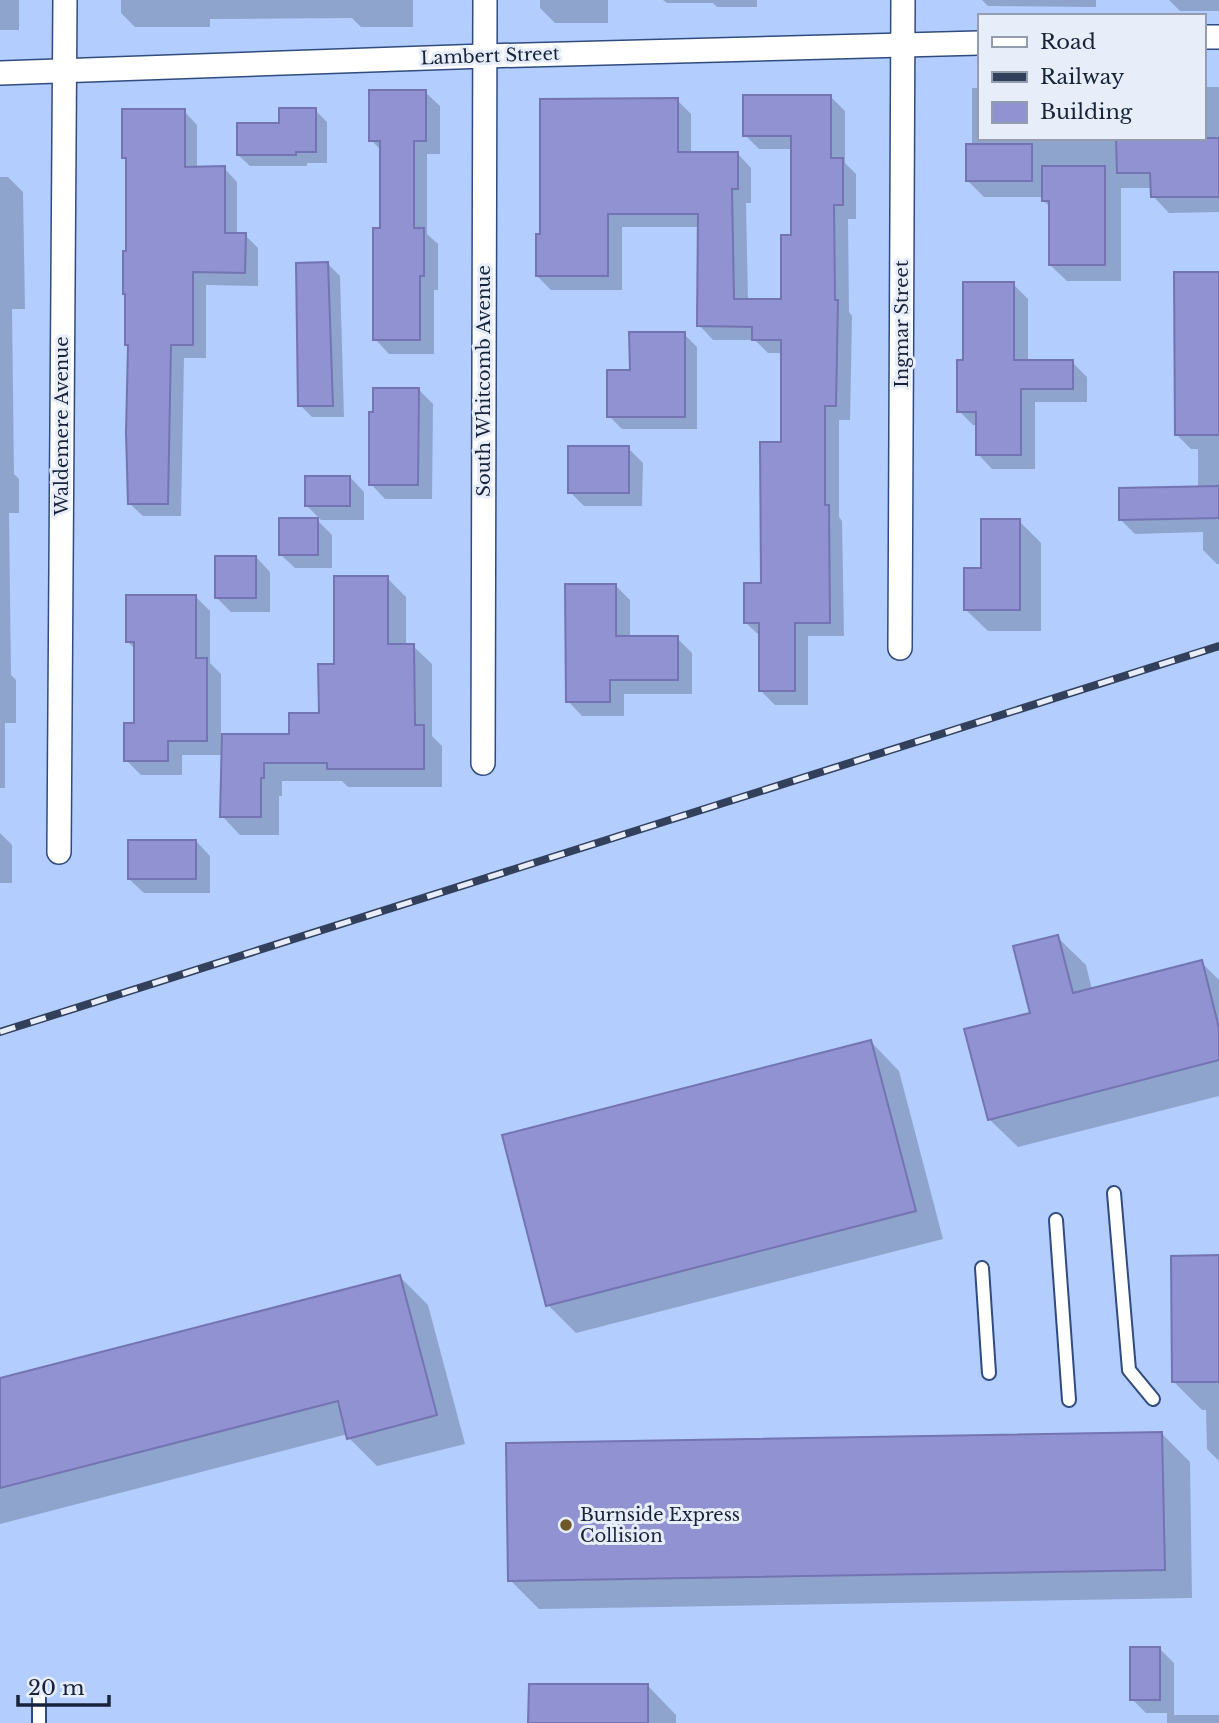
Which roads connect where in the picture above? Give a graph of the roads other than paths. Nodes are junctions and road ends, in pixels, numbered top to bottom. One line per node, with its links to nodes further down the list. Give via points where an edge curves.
1 (65, 0): 7 (street, Waldemere Avenue)
2 (485, 0): 6 (street, South Whitcomb Avenue)
3 (903, 0): 5 (street, Ingmar Street)
4 (978, 43): 5 (street, Lambert Street)
5 (903, 46): 6 (street, Lambert Street); 9 (street, Ingmar Street)
6 (485, 56): 7 (street, Lambert Street); 10 (street, South Whitcomb Avenue)
7 (65, 71): 8 (street, Lambert Street); 11 (street, Waldemere Avenue)
8 (0, 73)
9 (900, 648)
10 (483, 763)
11 (59, 852)
12 (1114, 1193): 16 (lane, via 1129,1370)
13 (1056, 1220): 17 (lane)
14 (982, 1268): 15 (lane)
15 (989, 1373)
16 (1153, 1399)
17 (1069, 1400)
18 (39, 1691): 19 (lane)
19 (39, 1723)

